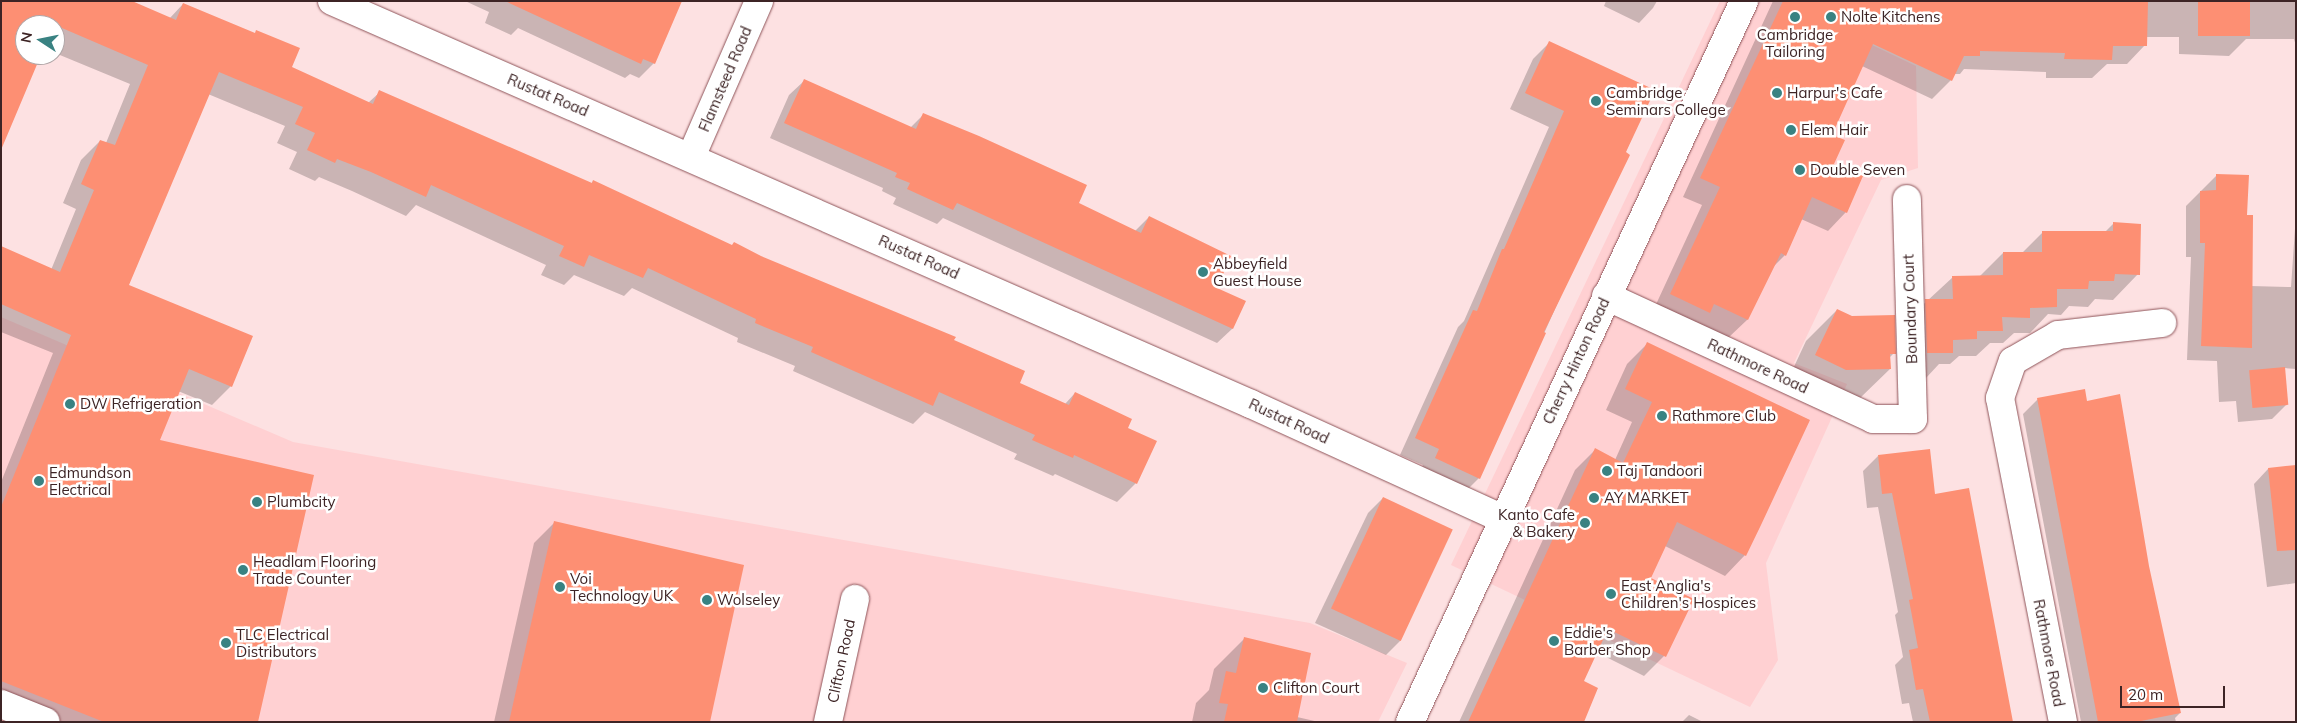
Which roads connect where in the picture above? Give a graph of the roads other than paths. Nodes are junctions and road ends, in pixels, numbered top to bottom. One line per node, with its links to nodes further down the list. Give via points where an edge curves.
1 (332, 1): 4 (street, Rustat Road)
2 (759, 1): 4 (street, Flamsteed Road)
3 (1744, 1): 6 (street, Cherry Hinton Road)
4 (691, 157): 9 (street, Rustat Road, via 1252,404)
5 (1907, 199): 8 (street, Boundary Court)
6 (1606, 296): 8 (street, Rathmore Road, via 1873,419); 9 (street, Cherry Hinton Road)
7 (2162, 323): 15 (street, Rathmore Road, via 2058,335 2014,361 2000,398)
8 (1913, 419)
9 (1503, 519): 14 (street, Cherry Hinton Road)
10 (855, 600): 13 (street, Clifton Road)
11 (1, 704): 12 (street)
12 (46, 722)
13 (828, 722)
14 (1410, 722)
15 (2063, 722)

